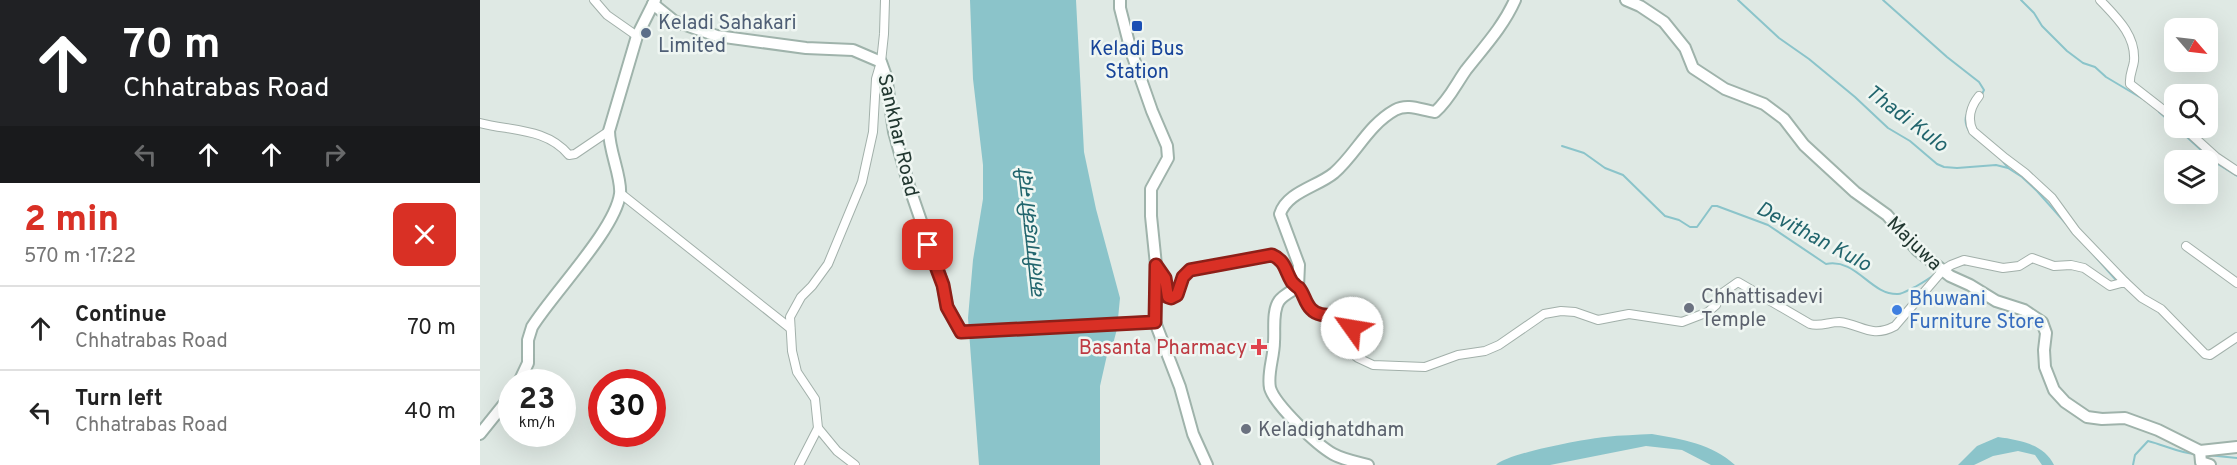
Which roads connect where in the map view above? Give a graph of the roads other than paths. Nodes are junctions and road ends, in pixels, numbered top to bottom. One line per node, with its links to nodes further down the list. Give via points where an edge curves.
1 (594, 0): 8 (street, via 607,15)
2 (885, 0): 9 (street)
3 (1120, 0): 18 (street, via 1131,51 1167,146 1168,158 1151,189)
4 (1515, 0): 22 (street, via 1506,20 1442,106 1435,112 1408,106 1396,110 1379,122 1334,173 1282,206 1281,221 1299,265)
5 (1626, 0): 19 (street, Majuwa, via 1664,22 1685,48 1693,68 1725,89 1764,104 1784,119 1804,145 1855,192 1887,215 1917,250)
6 (2100, 0): 11 (street, via 2127,31 2132,43 2134,64 2130,84)
7 (654, 2): 8 (street); 9 (street, Sankhar Road, via 674,21 717,36 853,50)
8 (637, 36): 13 (street)
9 (881, 62): 23 (street, Sankhar Road, via 909,186 947,307 961,332); 24 (street, via 876,79 873,132 862,182 828,264 797,303)
10 (1979, 96): 20 (street, via 1971,106 1973,131 2052,198 2076,231)
11 (2164, 110)
12 (480, 123): 13 (street, via 543,137 563,147 569,155)
13 (609, 131): 16 (street)
14 (2195, 138): 15 (street)
15 (2237, 171)
16 (620, 193): 24 (street); 26 (street, via 605,228 532,327)
17 (2186, 246): 21 (street)
18 (1156, 265): 22 (street, via 1171,298 1177,295 1190,270 1272,255 1281,261); 23 (street)
19 (1943, 270): 20 (street, via 1964,260 2003,268 2019,266 2032,258 2054,266 2084,268 2110,286); 22 (street, via 1894,326 1885,331 1865,331 1840,322 1810,324 1738,282 1721,294 1708,312 1682,322 1629,314 1598,320 1561,311 1544,314 1485,351 1458,355 1425,367 1373,365 1358,358 1347,341 1352,319 1312,310); 31 (street, Majuwa, via 2042,322 2046,333 2045,367 2054,390 2065,402 2087,417 2125,418)
20 (2124, 282): 25 (street, via 2161,309 2205,354 2210,355)
21 (2237, 282)
22 (1298, 287): 35 (street, via 1279,301 1276,310 1270,389 1286,413 1316,442 1346,460)
23 (1155, 322): 34 (street)
24 (790, 328): 28 (street, via 797,372 815,399)
25 (2237, 337)
26 (525, 369)
27 (498, 412): 29 (street)
28 (818, 428): 32 (street); 33 (street)
29 (480, 434)
30 (2237, 447): 31 (street)
31 (2200, 451): 36 (street, via 2201,462)
32 (799, 465)
33 (855, 465)
34 (1207, 465)
35 (1368, 465)
36 (2210, 465)

